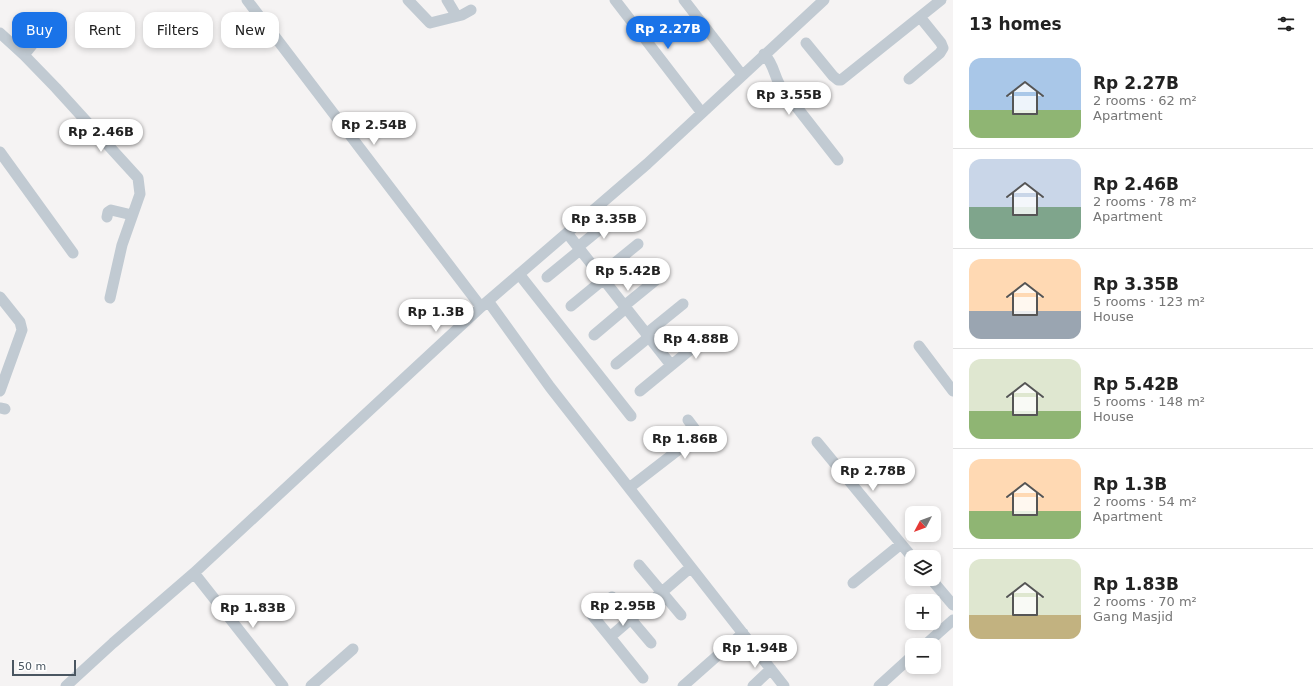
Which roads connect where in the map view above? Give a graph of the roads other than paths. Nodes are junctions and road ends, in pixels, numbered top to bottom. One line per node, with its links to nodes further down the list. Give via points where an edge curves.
1 (247, 0): 34 (street)
2 (408, 0): 9 (street, via 430,23)
3 (447, 0): 9 (street)
4 (615, 0): 18 (street)
5 (684, 0): 16 (street)
6 (824, 0): 14 (street)
7 (941, 0): 10 (street)
8 (471, 10): 9 (street)
9 (456, 15)
10 (920, 17): 12 (street, via 841,80 833,76); 17 (street, via 943,48)
11 (0, 33): 15 (street)
12 (806, 43)
13 (30, 48): 15 (street)
14 (764, 54): 16 (street); 20 (street, via 773,66 780,87)
15 (24, 55): 21 (street, via 132,170 140,185 140,194)
16 (742, 75): 18 (street)
17 (909, 79)
18 (702, 113): 24 (street, via 648,164)
19 (0, 152): 27 (street)
20 (838, 160)
21 (132, 215): 23 (street, via 111,210); 33 (street)
22 (616, 216): 26 (street)
23 (107, 217)
24 (567, 233): 26 (street); 28 (street)
25 (638, 244): 31 (street)
26 (579, 248): 30 (street); 31 (street)
27 (73, 253)
28 (519, 274): 34 (street); 47 (street)
29 (662, 275): 37 (street)
30 (547, 277)
31 (602, 277): 36 (street); 37 (street)
32 (0, 297): 44 (street, via 20,322 22,330)
33 (110, 298)
34 (484, 304): 50 (street); 55 (street)
35 (683, 304): 39 (street)
36 (571, 306)
37 (625, 307): 38 (street); 39 (street)
38 (594, 335)
39 (648, 335): 42 (street); 43 (street)
40 (707, 336): 43 (street)
41 (919, 346): 46 (street)
42 (616, 364)
43 (671, 365): 45 (street)
44 (0, 391)
45 (640, 391)
46 (953, 391)
47 (631, 416)
48 (688, 420): 50 (street, via 697,432 695,437)
49 (817, 442): 51 (street)
50 (630, 488): 54 (street)
51 (901, 544): 52 (street); 56 (street)
52 (906, 550)
53 (638, 565): 58 (street)
54 (691, 567): 58 (street); 65 (street)
55 (195, 574): 74 (street, via 112,643); 75 (street)
56 (853, 583)
57 (937, 586): 60 (street)
58 (661, 593): 62 (street); 63 (street)
59 (612, 597): 63 (street)
60 (953, 605)
61 (592, 615): 66 (street)
62 (681, 615)
63 (631, 619): 66 (street); 68 (street)
64 (953, 620): 67 (street)
65 (744, 633): 71 (street); 77 (street)
66 (610, 637): 72 (street)
67 (933, 638)
68 (651, 643)
69 (353, 649): 76 (street)
70 (905, 663): 73 (street)
71 (771, 670): 78 (street); 79 (street)
72 (643, 678)
73 (885, 684)
74 (66, 686)
75 (283, 686)
76 (311, 686)
77 (683, 686)
78 (753, 686)
79 (784, 686)

